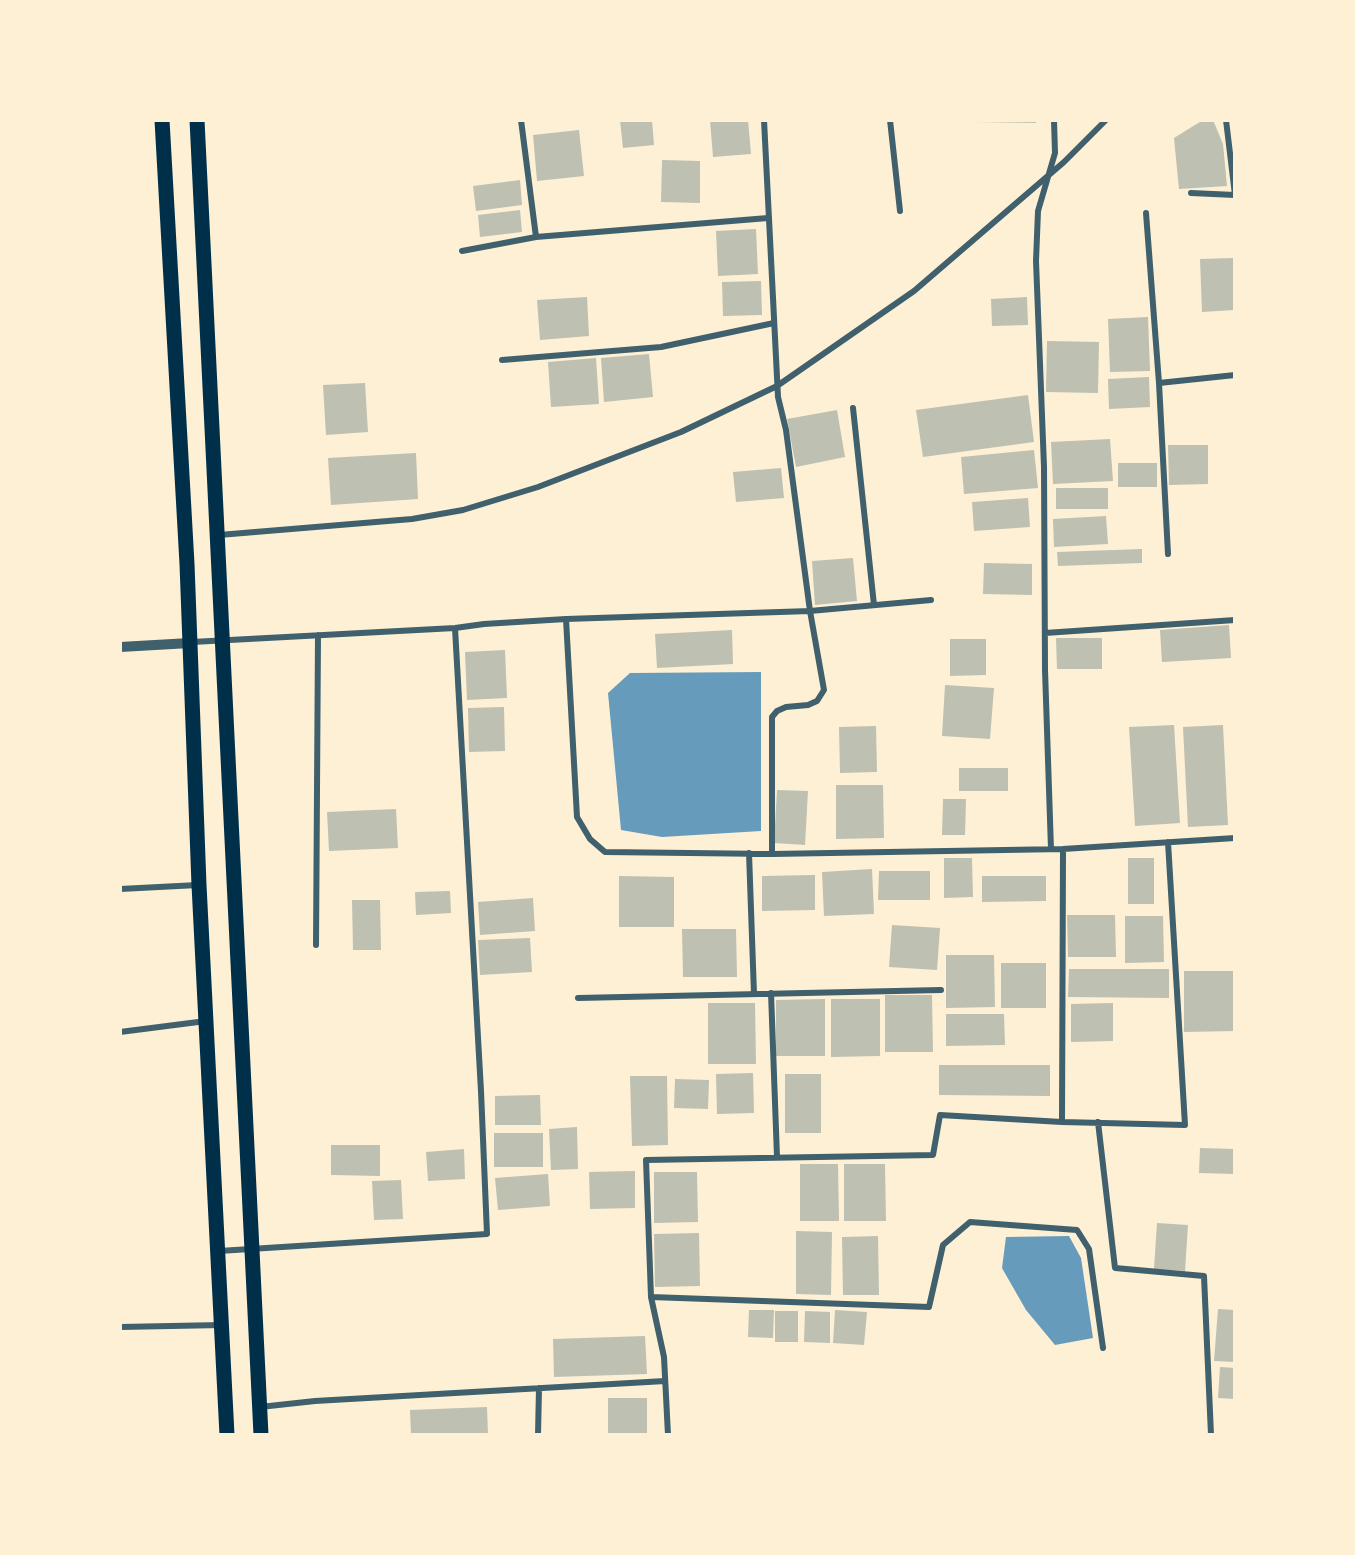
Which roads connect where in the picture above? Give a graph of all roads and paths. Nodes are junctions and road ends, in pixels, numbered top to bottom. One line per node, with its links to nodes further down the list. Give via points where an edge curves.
1 (162, 120): 34 (main road)
2 (197, 120): 23 (main road)
3 (521, 120): 15 (street)
4 (764, 120): 14 (street)
5 (890, 120): 12 (street)
6 (1054, 120): 9 (street, via 1055,153)
7 (1106, 120): 9 (street)
8 (1226, 120): 11 (street)
9 (1048, 176): 21 (street, via 914,291); 31 (street, via 1038,211 1036,261 1044,467)
10 (1191, 193): 11 (street)
11 (1235, 195)
12 (900, 211)
13 (1146, 213): 20 (street)
14 (768, 218): 15 (street); 17 (street)
15 (536, 237): 16 (street)
16 (462, 251)
17 (774, 323): 18 (street, via 662,347); 21 (street)
18 (502, 360)
19 (1235, 375): 20 (street)
20 (1159, 383): 24 (street)
21 (777, 386): 23 (street, via 681,432 538,488 463,510 412,519); 27 (street)
22 (853, 408): 26 (street)
23 (218, 535): 33 (main road)
24 (1168, 554)
25 (931, 600): 26 (street)
26 (874, 605): 27 (street)
27 (810, 611): 28 (street); 41 (street, via 824,690 817,701 786,706 772,717)
28 (566, 619): 30 (street); 40 (street, via 577,817 590,839 604,852)
29 (1235, 620): 31 (street)
30 (455, 628): 32 (street); 54 (street, via 487,1234)
31 (1045, 633): 38 (street)
32 (318, 635): 33 (street); 44 (street)
33 (222, 640): 34 (street); 54 (main road)
34 (190, 643): 35 (street); 42 (main road)
35 (120, 647)
36 (1235, 838): 37 (street)
37 (1168, 842): 39 (street); 52 (street, via 1185,1125)
38 (1051, 849): 39 (street); 41 (street)
39 (1063, 849): 51 (street)
40 (749, 853): 41 (street); 47 (street)
41 (772, 854)
42 (199, 885): 43 (street); 49 (main road)
43 (120, 889)
44 (316, 945)
45 (940, 990): 46 (street)
46 (771, 993): 47 (street); 53 (street)
47 (754, 994): 48 (street)
48 (578, 998)
49 (207, 1021): 50 (street); 55 (main road)
50 (120, 1032)
51 (1062, 1122): 52 (street); 53 (street, via 940,1115 933,1155)
52 (1098, 1122): 67 (street, via 1115,1268 1204,1276)
53 (777, 1157): 56 (street, via 646,1160)
54 (253, 1249): 55 (street); 62 (main road)
55 (218, 1251): 57 (main road)
56 (651, 1297): 59 (street, via 929,1307 944,1245 969,1222 1077,1230 1089,1249); 60 (street)
57 (223, 1325): 58 (street); 63 (main road)
58 (120, 1327)
59 (1103, 1348)
60 (665, 1381): 61 (street); 66 (street)
61 (539, 1388): 62 (street); 65 (street)
62 (260, 1407): 64 (main road)
63 (227, 1435)
64 (261, 1435)
65 (538, 1435)
66 (668, 1435)
67 (1211, 1435)

